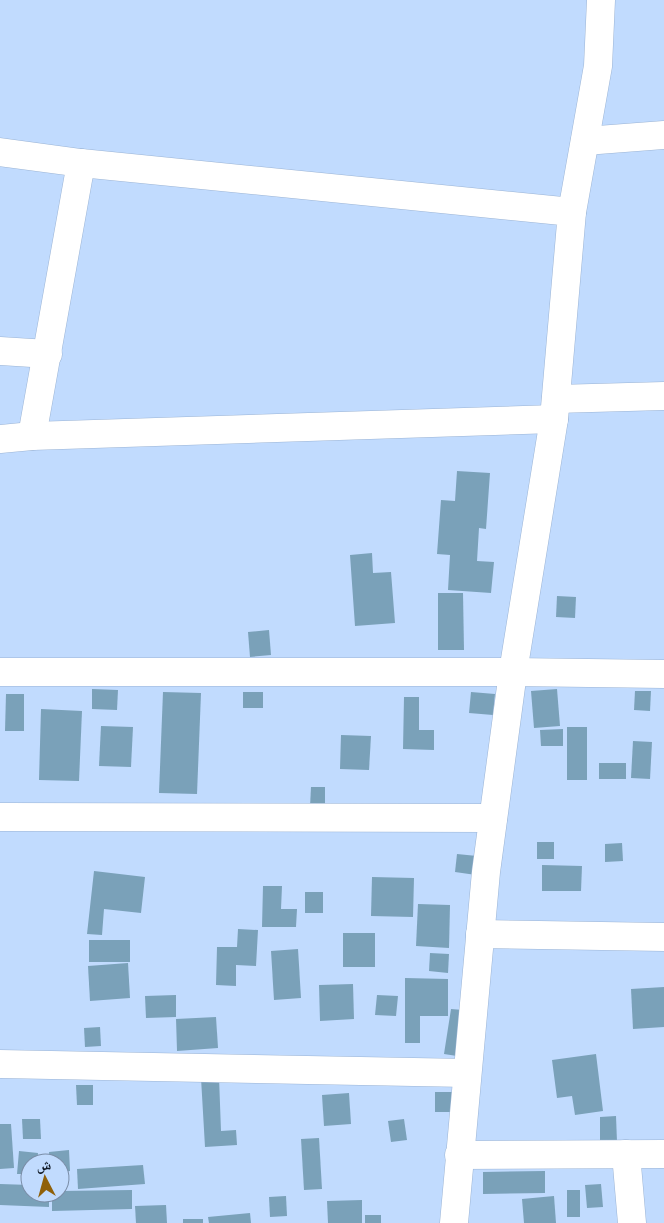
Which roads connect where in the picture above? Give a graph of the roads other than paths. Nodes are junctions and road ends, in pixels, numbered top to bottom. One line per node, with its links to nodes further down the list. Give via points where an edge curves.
1 (601, 0): 3 (street, via 598,66)
2 (664, 135): 3 (street)
3 (585, 141): 6 (street)
4 (0, 152): 5 (street)
5 (81, 163): 6 (street); 8 (street)
6 (572, 212): 10 (street)
7 (0, 351): 8 (street)
8 (48, 354): 11 (street)
9 (664, 396): 10 (street)
10 (555, 409): 11 (street); 14 (street)
11 (32, 436): 12 (street)
12 (0, 439)
13 (0, 672): 14 (street)
14 (514, 672): 15 (street); 17 (street)
15 (664, 674)
16 (0, 817): 17 (street)
17 (493, 818): 18 (street)
18 (480, 934): 19 (street); 21 (street)
19 (664, 937)
20 (0, 1064): 21 (street)
21 (467, 1073): 24 (street)
22 (626, 1154): 23 (street); 24 (street); 26 (street)
23 (664, 1154)
24 (459, 1155): 25 (street)
25 (454, 1223)
26 (632, 1223)

